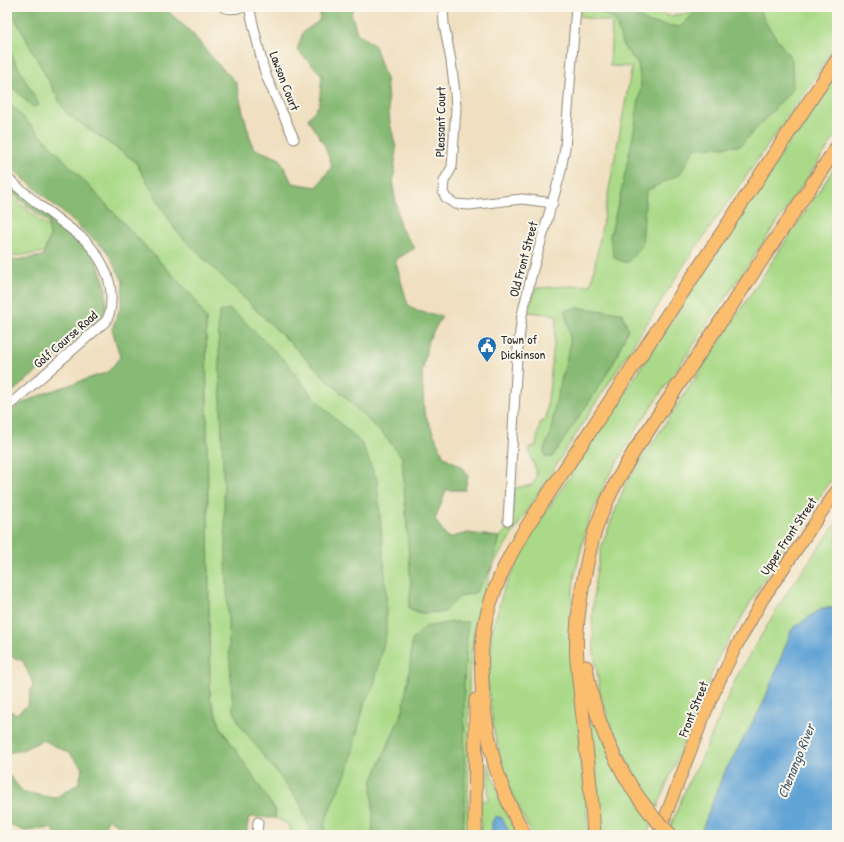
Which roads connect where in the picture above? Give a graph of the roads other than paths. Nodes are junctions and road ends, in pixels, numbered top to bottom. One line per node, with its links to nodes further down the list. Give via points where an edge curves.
1 (223, 7): 2 (street)
2 (242, 7)
3 (249, 7): 7 (street, Lawson Court, via 267,78)
4 (443, 7): 10 (street, Pleasant Court, via 456,108 452,167 444,181 443,192 446,198 455,204 469,205 522,199)
5 (576, 7): 10 (street, Old Front Street, via 565,148)
6 (837, 60): 16 (highway, via 524,531 504,568 492,598 483,632)
7 (294, 139)
8 (837, 147): 14 (highway, via 629,459 612,489 599,520)
9 (7, 178): 11 (street, Golf Course Road, via 84,239 102,263 112,292 109,317 106,321)
10 (552, 203): 13 (street, Old Front Street, via 522,315 517,357)
11 (7, 407)
12 (837, 490): 15 (main road, Upper Front Street)
13 (508, 521)
14 (585, 574): 21 (highway, via 577,618 576,648); 23 (highway, bridge, via 582,630 585,664 597,713 621,770 654,818)
15 (763, 599): 22 (main road, Front Street, via 720,680)
16 (481, 665): 19 (highway, via 476,692); 20 (highway, via 485,719 491,752 505,796)
17 (258, 822): 18 (street)
18 (257, 835)
19 (475, 835)
20 (525, 835)
21 (594, 835)
22 (658, 835)
23 (671, 835)

